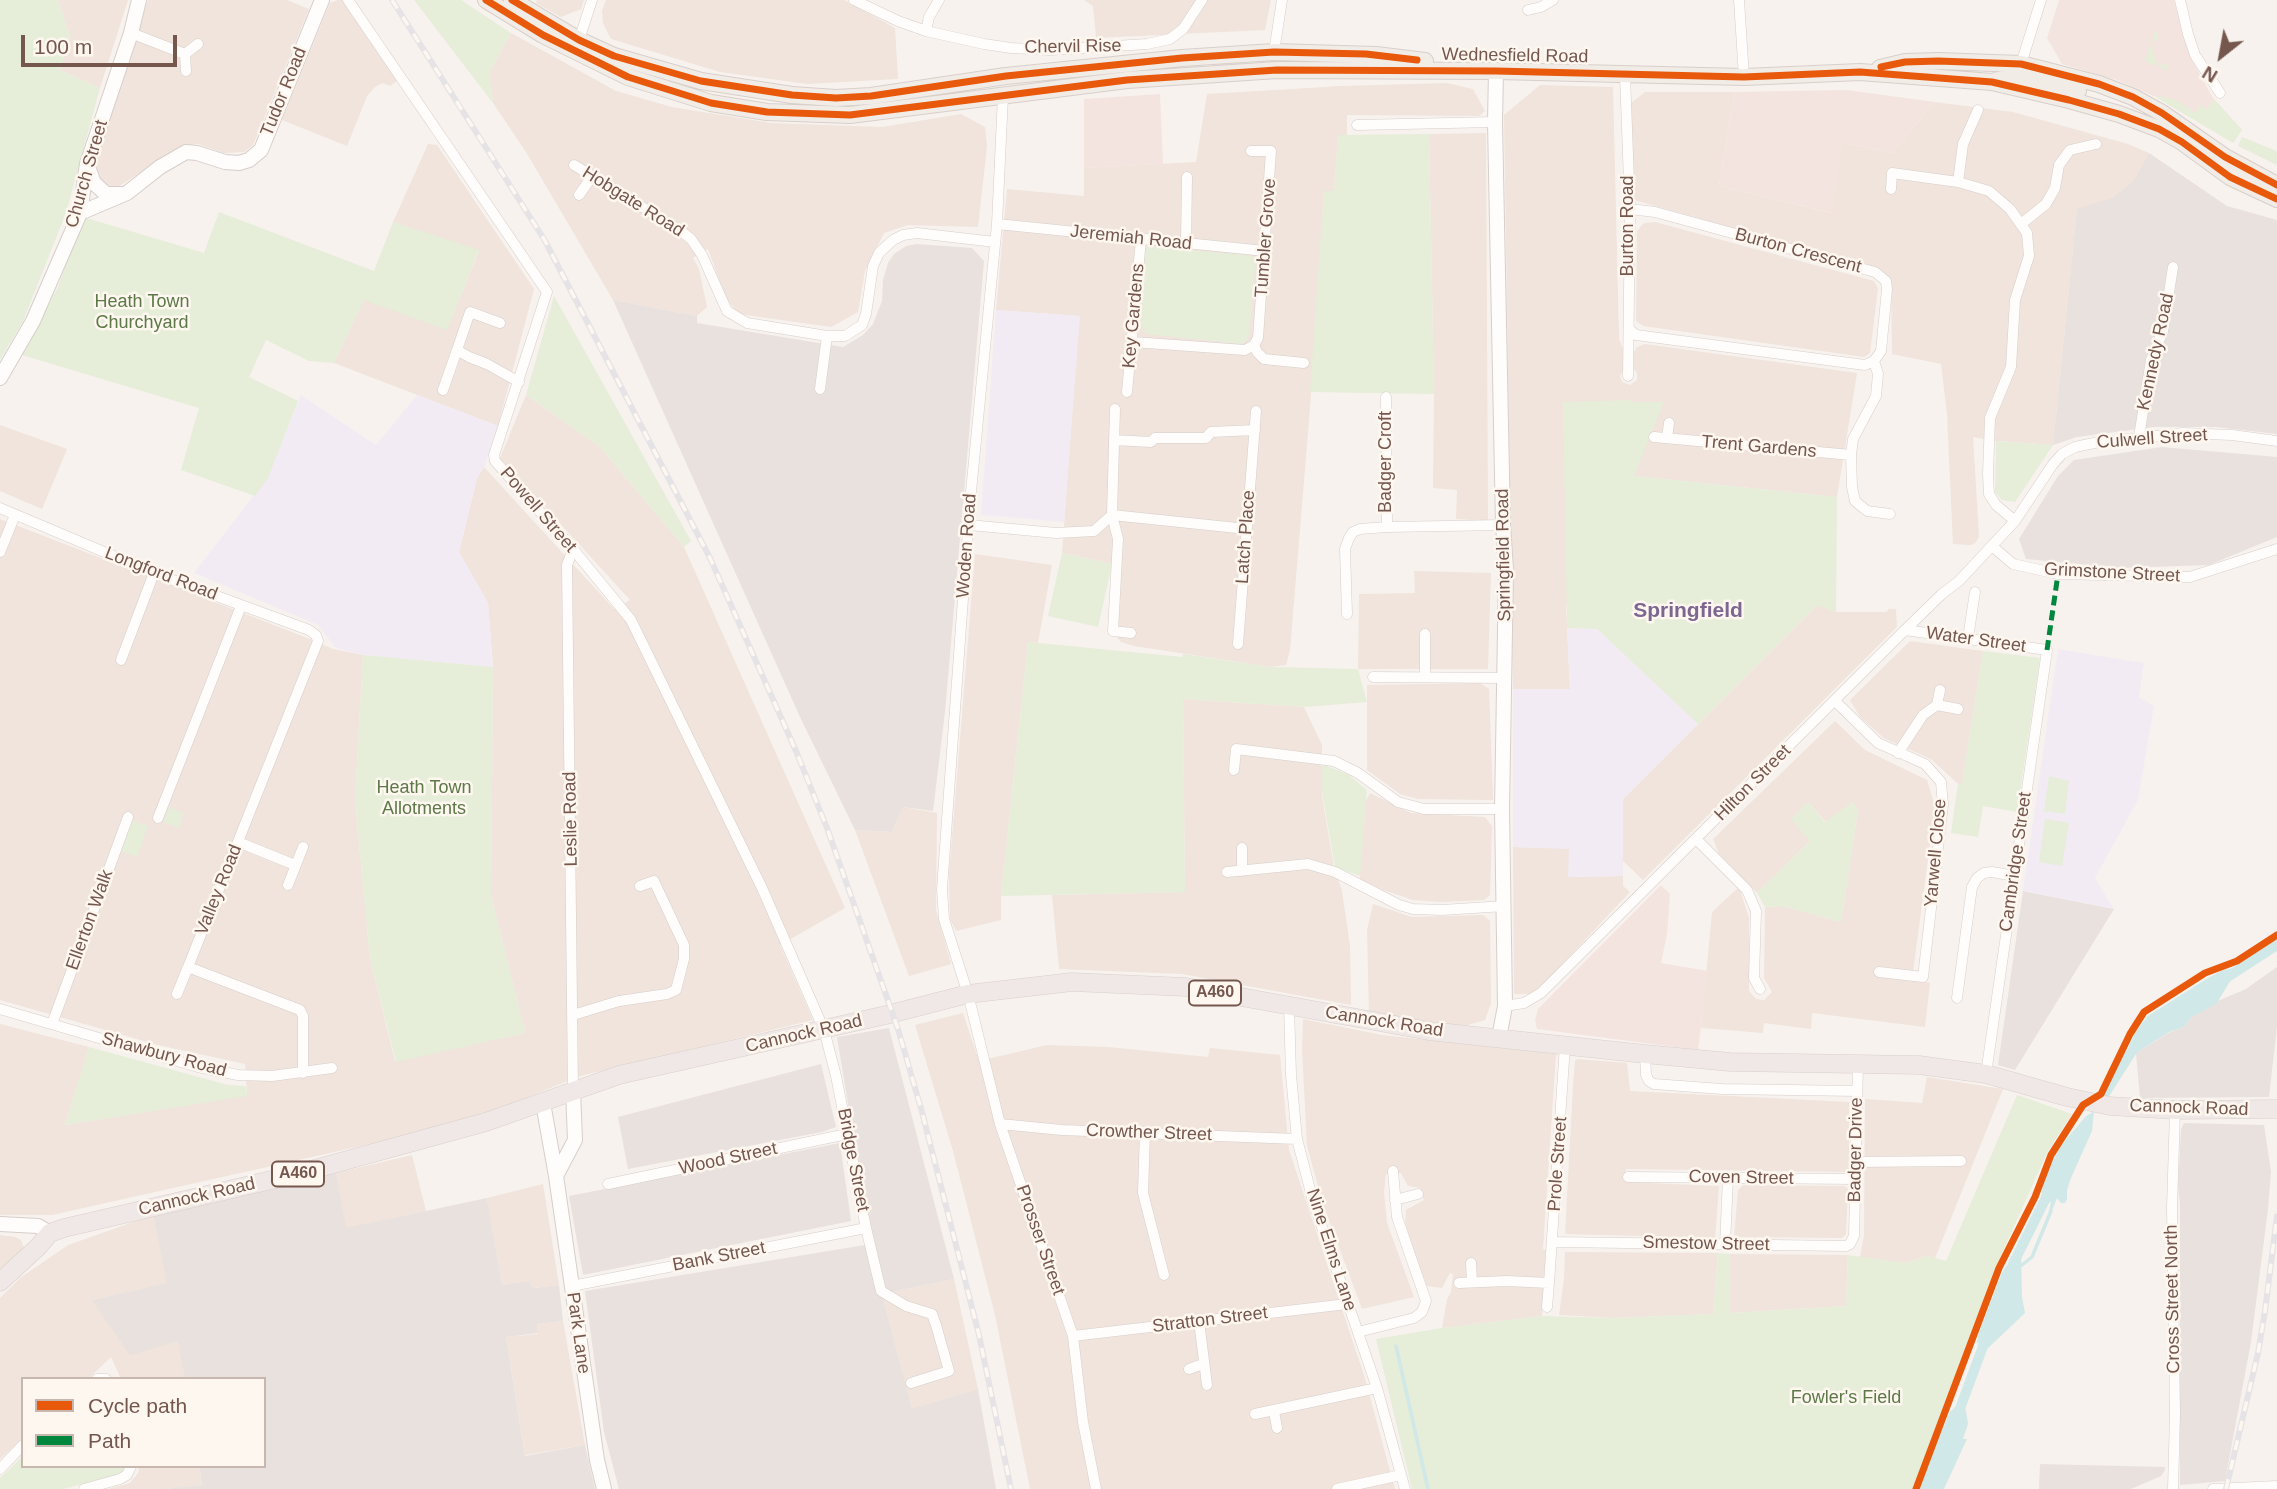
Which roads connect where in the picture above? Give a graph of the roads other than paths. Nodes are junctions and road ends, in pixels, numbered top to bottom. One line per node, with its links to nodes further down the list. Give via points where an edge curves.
1 (139, 0): 17 (street, Church Street)
2 (322, 0): 46 (street, Tudor Road, via 261,150 239,163 186,152)
3 (348, 0): 68 (street, Powell Street, via 547,292)
4 (486, 0): 19 (main road)
5 (512, 0): 19 (main road)
6 (592, 0): 19 (street)
7 (854, 0): 16 (street, Chervil Rise)
8 (939, 0): 16 (street)
9 (1202, 0): 16 (street, Chervil Rise, via 1183,29 1170,39 1147,44 1012,48)
10 (1282, 0): 20 (street)
11 (1553, 0): 15 (street)
12 (1739, 0): 29 (street)
13 (2041, 0): 22 (street)
14 (2180, 0): 31 (street, via 2195,55)
15 (1528, 10)
16 (926, 30)
17 (131, 33): 21 (street); 39 (street, Church Street)
18 (198, 44): 21 (street)
19 (577, 46): 28 (main road, Wednesfield Road, via 701,81 792,95 871,96); 32 (main road, Wednesfield Road, via 628,77 711,103 767,112 850,115)
20 (1273, 52): 23 (main road); 25 (main road, Wednesfield Road, via 1376,55); 28 (main road, Wednesfield Road)
21 (185, 54): 24 (street)
22 (2020, 69): 26 (main road, Wednesfield Road, via 1974,61 1905,62); 30 (main road); 36 (main road, via 2140,114); 44 (main road, Wednesfield Road, via 2099,84 2133,97)
23 (1277, 70): 25 (main road, Wednesfield Road); 32 (main road, Wednesfield Road, via 1127,80)
24 (187, 71)
25 (1496, 71): 27 (main road, Wednesfield Road); 34 (street, Springfield Road)
26 (1860, 72): 29 (main road, Wednesfield Road); 30 (main road, Wednesfield Road)
27 (1625, 75): 29 (main road, Wednesfield Road); 49 (street, Burton Road)
28 (1006, 76): 32 (main road)
29 (1744, 77)
30 (1992, 82): 36 (main road, Wednesfield Road, via 2094,107)
31 (2220, 93)
32 (1003, 96): 51 (street, Woden Road)
33 (1978, 110): 43 (street, via 1963,144)
34 (1495, 122): 35 (street); 89 (street, Springfield Road)
35 (1357, 125)
36 (2159, 129): 48 (main road, Wednesfield Road, via 2230,177)
37 (2096, 144): 52 (street, via 2070,150 2059,165 2046,204)
38 (1251, 151): 56 (street, Tumbler Grove, via 1271,151)
39 (87, 164): 46 (street, via 94,183 106,194); 50 (street, Church Street)
40 (574, 165): 42 (street, Hobgate Road)
41 (1187, 177): 55 (street)
42 (591, 178): 47 (street); 60 (street, Hobgate Road, via 691,239 727,311 747,323)
43 (1958, 182): 45 (street, via 1892,173); 52 (street, via 1989,191)
44 (2277, 185)
45 (1891, 189)
46 (127, 193): 50 (street, Tudor Road)
47 (579, 195)
48 (2277, 199)
49 (1630, 209): 59 (street, Burton Road); 64 (street, Burton Crescent, via 1875,272 1887,289 1881,351)
50 (80, 213): 67 (street, Church Street, via 33,321)
51 (997, 224): 53 (street, Jeremiah Road); 54 (street, Woden Road)
52 (2021, 224): 87 (street, via 2027,233 2029,256 2015,300 2011,367 1990,418 1988,474 1989,494)
53 (1141, 239): 55 (street, Jeremiah Road); 61 (street, Key Gardens)
54 (995, 242): 60 (street, Hobgate Road, via 916,233 893,240 873,266 862,324 845,336); 88 (street, Woden Road)
55 (1186, 244): 56 (street, Jeremiah Road)
56 (1265, 251): 62 (street, Tumbler Grove)
57 (2173, 267): 78 (street, Kennedy Road)
58 (500, 323): 63 (street, via 470,313)
59 (1629, 328): 64 (street, via 1636,335 1851,364); 66 (street, Burton Road)
60 (827, 336): 69 (street)
61 (1133, 342): 62 (street, via 1245,350); 71 (street, Key Gardens)
62 (1254, 345): 65 (street, via 1264,359)
63 (457, 350): 68 (street); 70 (street)
64 (1874, 361): 82 (street, Burton Crescent, via 1876,396 1853,439)
65 (1304, 363)
66 (1628, 376)
67 (0, 379)
68 (519, 382): 93 (street, Powell Street, via 495,461)
69 (820, 389)
70 (443, 390)
71 (1127, 392)
72 (1386, 397): 90 (street, Badger Croft)
73 (1115, 409): 80 (street)
74 (1256, 411): 76 (street, Latch Place)
75 (1670, 424): 79 (street)
76 (1255, 430): 80 (street, via 1151,442); 91 (street, Latch Place)
77 (1654, 437): 79 (street, Trent Gardens)
78 (2139, 437): 81 (street, Culwell Street, via 2183,433); 87 (street, Culwell Street, via 2075,447 2063,454)
79 (1667, 438): 82 (street, Trent Gardens)
80 (1114, 440): 86 (street)
81 (2277, 440)
82 (1851, 455): 84 (street, via 1855,501 1867,511)
83 (0, 509): 85 (street, Longford Road)
84 (1890, 513)
85 (15, 515): 95 (street); 96 (street, Longford Road)
86 (1112, 515): 88 (street, via 1094,531 1056,533); 91 (street); 101 (street, via 1118,538 1113,631)
87 (2015, 521): 92 (street, Culwell Street)
88 (969, 525): 134 (street, Woden Road, via 942,889 944,919)
89 (1503, 525): 90 (street); 110 (street, Springfield Road)
90 (1387, 527): 99 (street, via 1360,529 1349,538 1345,549)
91 (1247, 529): 105 (street, Latch Place)
92 (1992, 546): 94 (street, Grimstone Street, via 2013,564 2058,574 2190,577); 100 (street, Hilton Street)
93 (573, 549): 140 (street, Leslie Road, via 568,565); 142 (street, Powell Street, via 631,620 762,888)
94 (2277, 549)
95 (0, 552)
96 (154, 573): 98 (street, Longford Road); 107 (street)
97 (1975, 592): 103 (street)
98 (241, 606): 104 (street, Longford Road, via 309,630); 119 (street)
99 (1347, 614)
100 (1905, 630): 103 (street, Water Street); 112 (street, Hilton Street)
101 (1131, 633)
102 (1425, 634): 108 (street)
103 (1968, 638): 106 (street, Water Street)
104 (318, 641): 121 (street, Valley Road)
105 (1238, 644)
106 (2046, 650): 127 (street, Cambridge Street)
107 (121, 660)
108 (1425, 676): 109 (street); 110 (street)
109 (1373, 677)
110 (1505, 678): 117 (street, Springfield Road)
111 (1940, 690): 113 (street)
112 (1835, 701): 115 (street, Yarwell Close, via 1878,743); 120 (street, Hilton Street)
113 (1937, 705): 114 (street); 115 (street, via 1923,715)
114 (1958, 709)
115 (1898, 753): 132 (street, Yarwell Close, via 1925,764 1941,782 1942,805 1923,977)
116 (1234, 770): 117 (street, via 1236,749 1334,761 1398,802 1424,808)
117 (1502, 809): 130 (street, Springfield Road)
118 (128, 817): 141 (street, Ellerton Walk)
119 (158, 818)
120 (1697, 840): 133 (street, via 1747,890 1756,911 1754,978); 138 (street, Hilton Street, via 1541,993 1524,1003)
121 (237, 842): 124 (street); 131 (street, Valley Road)
122 (303, 848): 124 (street)
123 (1242, 848): 125 (street)
124 (295, 865): 128 (street)
125 (1242, 871): 126 (street); 130 (street, via 1308,864 1413,909)
126 (1227, 872)
127 (2015, 876): 136 (street, via 1984,873 1972,887); 149 (street, Cambridge Street)
128 (288, 885)
129 (640, 886): 140 (street, via 654,881 684,945 676,990 619,1000)
130 (1505, 906): 138 (street, Springfield Road)
131 (188, 967): 135 (street, Valley Road); 148 (street, via 300,1010)
132 (1879, 972)
133 (1760, 989)
134 (968, 994): 137 (highway, Cannock Road / A460, via 1072,982 1124,983 1186,988); 142 (highway, Cannock Road / A460); 155 (street, Prosser Street)
135 (177, 995)
136 (1957, 998)
137 (1289, 1006): 143 (highway, Cannock Road / A460, via 1429,1031); 158 (street, Nine Elms Lane)
138 (1505, 1006): 143 (street, Springfield Road)
139 (0, 1009): 141 (street, Shawbury Road)
140 (573, 1015): 150 (street, Leslie Road)
141 (52, 1024): 148 (street, Shawbury Road, via 238,1075)
142 (824, 1030): 150 (highway, Cannock Road / A460, via 619,1074); 157 (street, Bridge Street)
143 (1499, 1038): 144 (highway, Cannock Road / A460)
144 (1566, 1045): 145 (highway, Cannock Road / A460); 173 (street, Prole Street)
145 (1645, 1054): 146 (highway, Cannock Road / A460, via 1730,1062); 151 (street, via 1646,1075 1654,1084)
146 (1858, 1064): 149 (highway, Cannock Road / A460, via 1919,1065); 151 (street, Badger Drive)
147 (332, 1068): 148 (street, Shawbury Road)
148 (303, 1073)
149 (1986, 1074): 154 (highway, Cannock Road / A460, via 2110,1106)
150 (573, 1090): 152 (highway, Cannock Road / A460); 162 (street, via 575,1140)
151 (1857, 1091): 160 (street, Badger Drive)
152 (543, 1103): 162 (street, Park Lane); 171 (highway, Cannock Road / A460, via 293,1175)
153 (2277, 1109): 154 (highway, Cannock Road / A460)
154 (2175, 1110): 205 (street, Cross Street North)
155 (1000, 1124): 156 (street, Crowther Street); 186 (street, Prosser Street)
156 (1145, 1132): 158 (street, Crowther Street); 176 (street, via 1143,1193)
157 (847, 1134): 166 (street, Wood Street); 170 (street, Bridge Street)
158 (1297, 1139): 182 (street, Nine Elms Lane)
159 (1961, 1161): 160 (street)
160 (1855, 1162): 165 (street, Badger Drive)
161 (1393, 1171): 168 (street)
162 (556, 1177): 181 (street, Park Lane)
163 (1628, 1177): 164 (street, Coven Street)
164 (1728, 1177): 165 (street, Coven Street); 174 (street)
165 (1855, 1179): 172 (street, Badger Drive)
166 (608, 1184)
167 (1418, 1194): 168 (street)
168 (1395, 1200): 185 (street, via 1426,1301 1414,1318)
169 (0, 1224): 171 (street, via 38,1226)
170 (866, 1228): 181 (street, Bank Street); 189 (street, Bridge Street, via 881,1291 932,1314 936,1325 949,1371)
171 (50, 1233): 177 (highway)
172 (1854, 1236): 174 (street, Smestow Street, via 1846,1246)
173 (1553, 1242): 174 (street, Smestow Street); 180 (street, Prole Street)
174 (1725, 1245)
175 (1471, 1263): 178 (street)
176 (1164, 1275)
177 (0, 1282)
178 (1472, 1282): 179 (street); 180 (street)
179 (1459, 1283)
180 (1549, 1283): 183 (street, Prole Street)
181 (572, 1286): 201 (street, Park Lane)
182 (1347, 1304): 184 (street, Stratton Street); 185 (street, Nine Elms Lane)
183 (1547, 1307)
184 (1199, 1321): 186 (street, Stratton Street); 187 (street)
185 (1358, 1332): 191 (street, Nine Elms Lane)
186 (1073, 1336): 202 (street, Prosser Street)
187 (1203, 1364): 188 (street); 190 (street)
188 (1189, 1369)
189 (911, 1383)
190 (1207, 1385)
191 (1377, 1388): 192 (street); 198 (street, Nine Elms Lane)
192 (1274, 1410): 193 (street); 194 (street)
193 (1255, 1414)
194 (1277, 1428)
195 (21, 1447): 197 (street)
196 (130, 1468): 200 (street, via 120,1479)
197 (0, 1469)
198 (1401, 1475): 203 (street); 204 (street, Nine Elms Lane)
199 (2277, 1486): 206 (street)
200 (85, 1489)
201 (604, 1489)
202 (1096, 1489)
203 (1336, 1489)
204 (1405, 1489)
205 (2173, 1489)
206 (2213, 1489)

